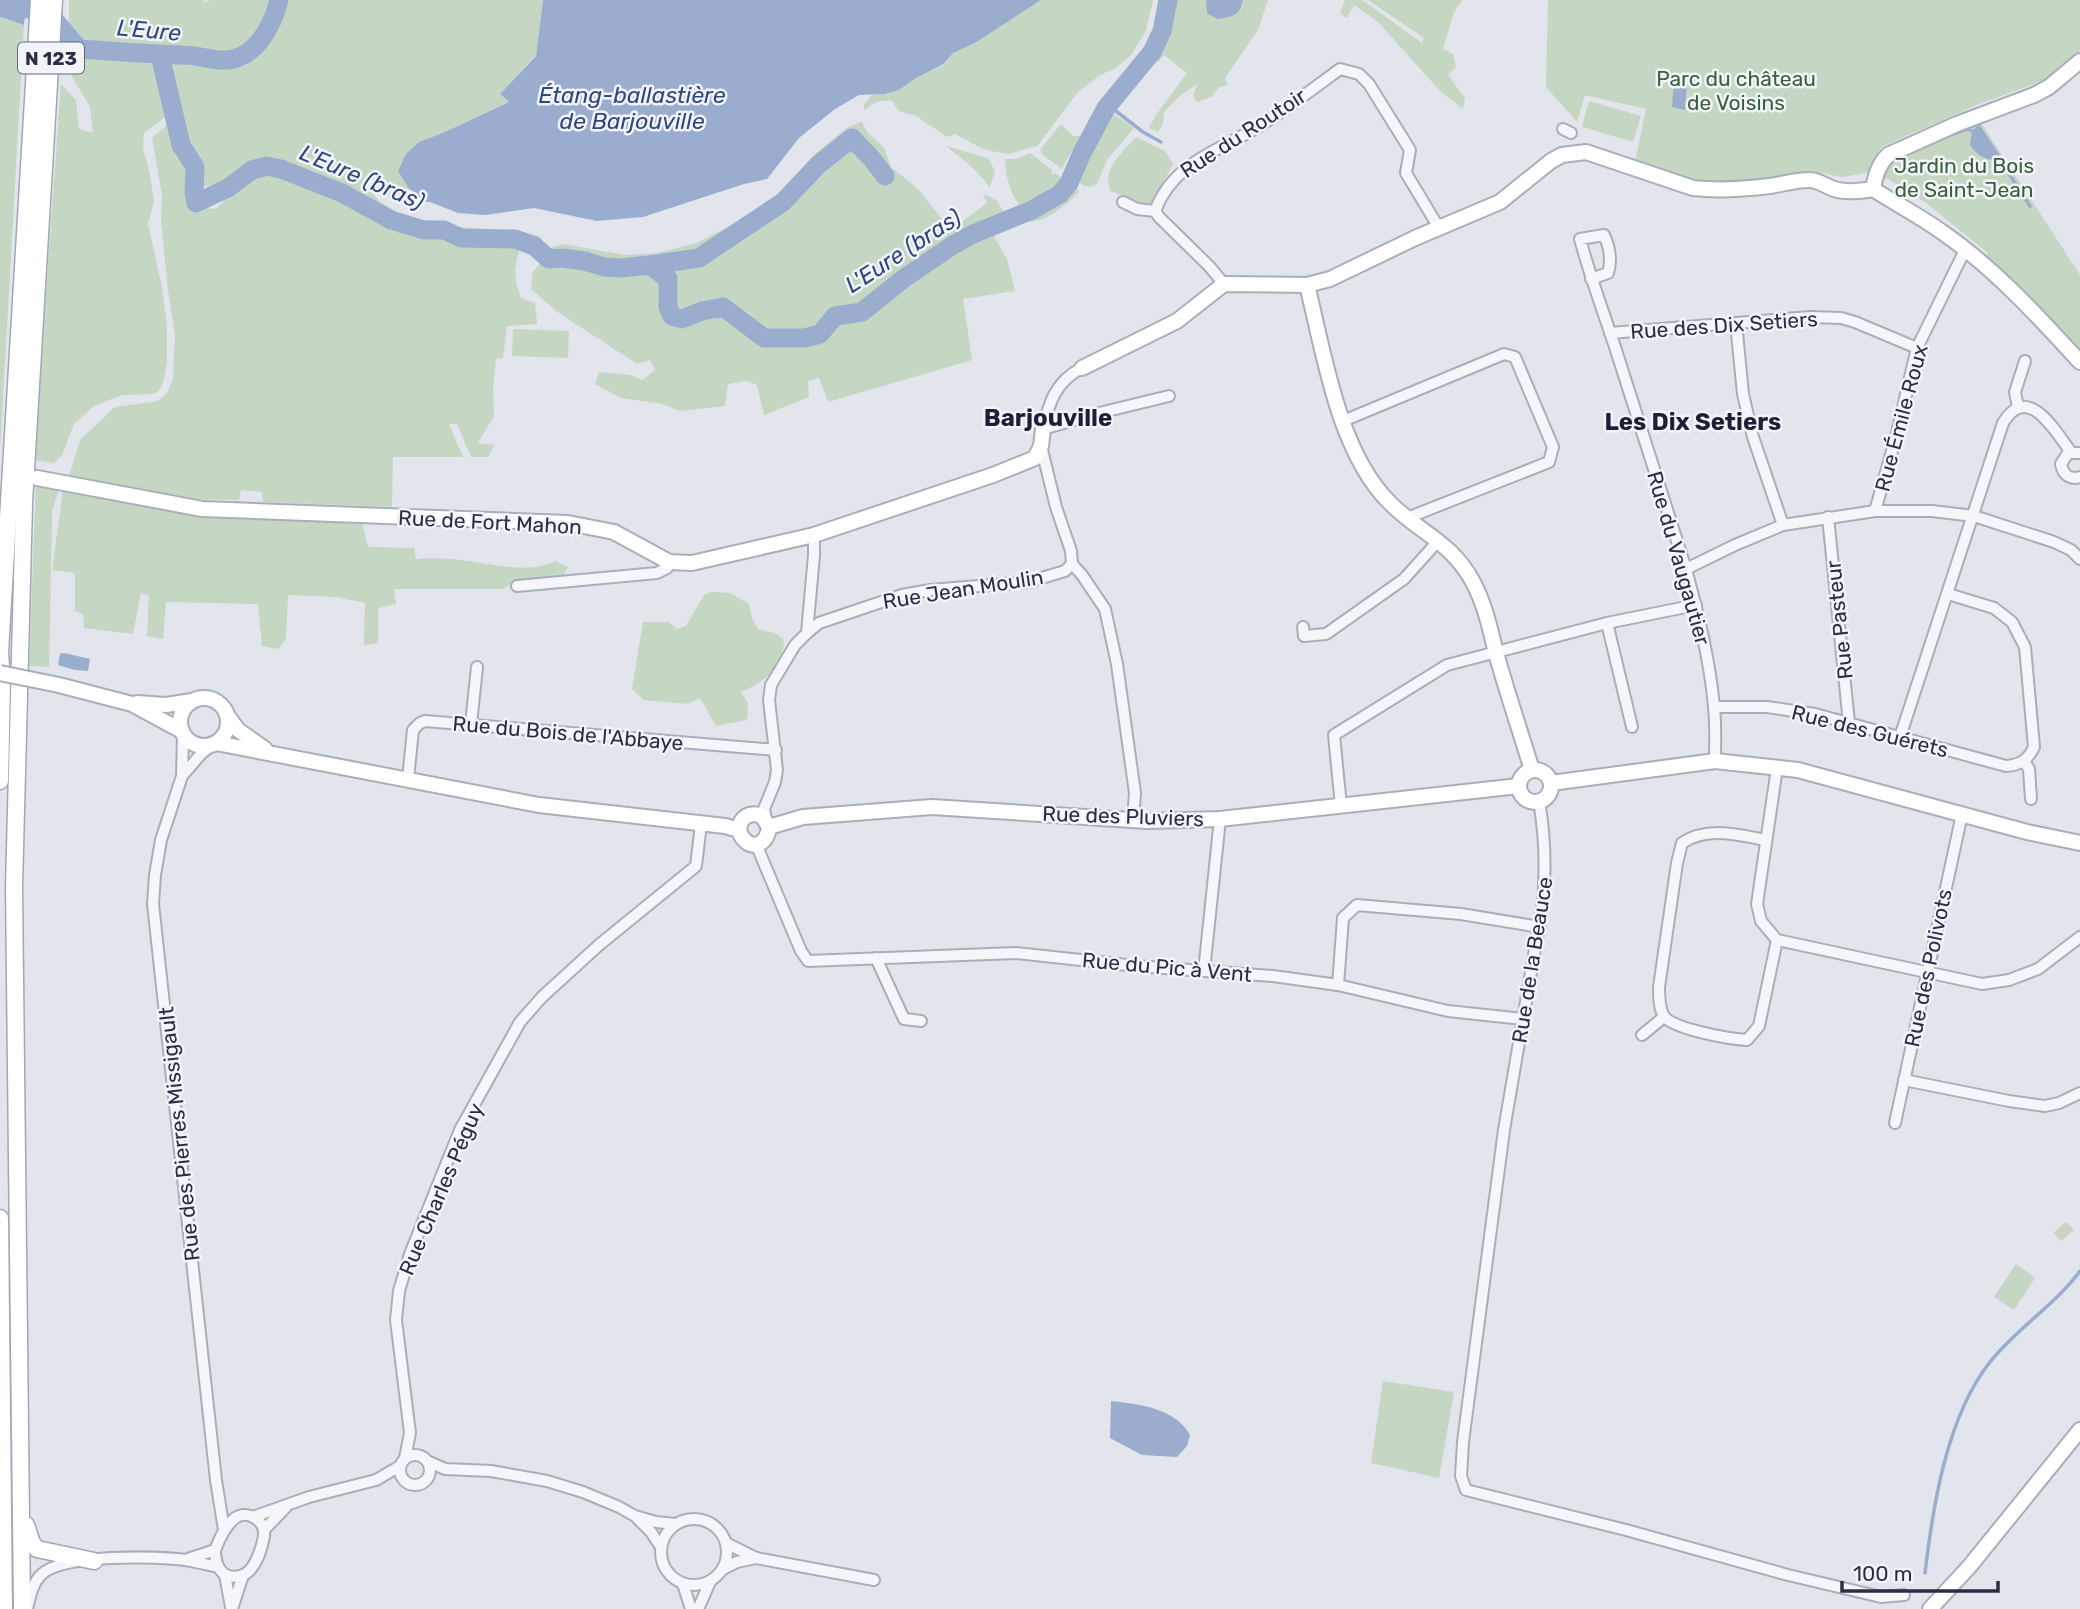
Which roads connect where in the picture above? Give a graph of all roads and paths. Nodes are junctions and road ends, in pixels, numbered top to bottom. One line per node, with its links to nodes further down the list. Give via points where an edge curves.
1 (39, 0): 4 (main road, N 123)
2 (54, 0): 4 (main road, N 123)
3 (2080, 61): 5 (street, via 2034,95 1888,155 1875,175)
4 (40, 115): 44 (main road, N 123); 105 (main road, N 123, via 14,873)
5 (1873, 190): 8 (street, via 1835,190 1809,180 1729,190 1693,188 1586,152 1551,161 1500,202); 9 (street)
6 (1123, 202): 7 (street)
7 (1155, 211): 8 (street, Rue du Routoir, via 1175,176 1189,165 1260,126 1340,69 1359,74 1369,84 1410,150 1406,173); 11 (street)
8 (1440, 228): 12 (street, via 1330,279)
9 (1965, 250): 15 (street, Rue Émile Roux); 17 (street, via 2008,286)
10 (1591, 279): 10 (street, Rue du Vaugautier, via 1608,273 1611,264 1604,236 1580,239); 14 (street, Rue du Vaugautier)
11 (1224, 284): 12 (street); 18 (street, via 1177,321)
12 (1307, 285): 21 (street)
13 (1736, 323): 14 (street, Rue des Dix Setiers); 15 (street, Rue des Dix Setiers, via 1841,318); 31 (street, via 1743,394 1753,437)
14 (1610, 333): 37 (street, Rue du Vaugautier)
15 (1917, 348): 27 (street, Rue Émile Roux)
16 (2025, 361): 20 (street, via 2015,392)
17 (2080, 362)
18 (1082, 368): 22 (street, via 1061,383 1048,405)
19 (1169, 396): 22 (street)
20 (2018, 407): 24 (street, via 2032,408); 28 (street, via 2003,424)
21 (1343, 421): 30 (street, via 1364,470); 30 (street, via 1504,354 1515,357 1553,447 1549,462)
22 (1043, 429): 23 (street)
23 (1041, 446): 32 (street, via 1035,458 993,475); 36 (street)
24 (2076, 452): 25 (street, via 2062,460 2062,468 2071,478)
25 (2080, 477)
26 (37, 478): 35 (street, Rue de Fort Mahon, via 202,509 568,523 614,531)
27 (1875, 510): 28 (street); 29 (street)
28 (1974, 516): 34 (street, via 2054,542); 39 (street)
29 (1828, 517): 31 (street); 52 (street, Rue Pasteur)
30 (1408, 518): 33 (street)
31 (1783, 525): 37 (street)
32 (814, 535): 35 (street, via 692,563); 43 (street)
33 (1439, 540): 42 (street, via 1404,579 1326,634 1304,636); 45 (street, via 1474,583)
34 (2080, 559)
35 (669, 562): 38 (street, via 657,573)
36 (1072, 565): 43 (street, Rue Jean Moulin, via 1028,582 902,595 819,623); 74 (street, via 1105,609 1135,793)
37 (1686, 569): 40 (street, Rue du Vaugautier)
38 (517, 586)
39 (1948, 594): 56 (street); 61 (street, via 1994,608 2011,622 2025,647 2034,747)
40 (1696, 605): 41 (street); 50 (street, Rue du Vaugautier)
41 (1607, 623): 45 (street); 54 (street)
42 (1303, 627)
43 (807, 633): 58 (street, Rue Jean Moulin, via 771,685)
44 (0, 652): 66 (main road, N 123)
45 (1496, 652): 63 (street); 71 (street, via 1447,665 1334,736)
46 (477, 667): 53 (street)
47 (0, 673): 49 (street, bridge)
48 (192, 701): 49 (street); 51 (street, via 212,698); 55 (street, via 180,717)
49 (132, 704): 55 (street)
50 (1714, 707): 52 (street, Rue des Guérets, via 1780,708); 60 (street, Rue du Vaugautier)
51 (227, 715): 57 (street, via 226,732); 59 (street, via 238,730)
52 (1849, 723): 56 (street, Rue des Guérets)
53 (471, 724): 58 (street, Rue du Bois de l'Abbaye); 65 (street, Rue du Bois de l'Abbaye, via 425,721 417,725)
54 (1632, 727)
55 (182, 732): 57 (street, via 193,743); 64 (street, Rue des Pierres Missigault)
56 (1900, 737): 61 (street, Rue des Guérets, via 2006,766)
57 (214, 744): 59 (street); 64 (street, Rue des Pierres Missigault)
58 (776, 750): 75 (street, Rue Jean Moulin, via 775,782 764,809)
59 (272, 753): 65 (street)
60 (1715, 761): 62 (street); 67 (street)
61 (2024, 761): 69 (street)
62 (1777, 768): 72 (street); 78 (street)
63 (1532, 770): 67 (street, via 1546,774); 68 (street, via 1522,776)
64 (182, 776): 104 (street, Rue des Pierres Missigault, via 161,840 153,904)
65 (408, 779): 76 (street, via 539,805)
66 (0, 781)
67 (1551, 783): 70 (street, via 1549,793)
68 (1520, 786): 70 (street, via 1527,799); 71 (street, Rue des Pluviers)
69 (2031, 799)
70 (1539, 801): 81 (street, Rue de la Beauce, via 1546,866)
71 (1341, 806): 73 (street, Rue des Pluviers)
72 (1962, 814): 79 (street); 86 (street, Rue des Polivots)
73 (1220, 818): 74 (street, Rue des Pluviers); 85 (street)
74 (1133, 820): 75 (street, Rue des Pluviers, via 932,807)
75 (768, 823): 77 (street, via 758,814 748,815); 80 (street, via 768,836)
76 (701, 824): 77 (street); 97 (street, Rue Charles Péguy, via 696,866 542,997 520,1022 460,1130 399,1291 396,1320)
77 (739, 830): 80 (street, via 746,842)
78 (1766, 839): 83 (street, via 1758,904 1761,921); 88 (street, via 1720,833 1695,835 1682,843 1660,987)
79 (2080, 843)
80 (756, 844): 84 (street, Rue du Pic à Vent, via 808,961)
81 (1539, 927): 87 (street, via 1461,914 1357,905 1343,918); 89 (street, Rue de la Beauce)
82 (2080, 937): 86 (street, via 2038,969 2009,981 1982,984)
83 (1777, 940): 86 (street); 88 (street, via 1759,1026 1747,1040 1675,1025)
84 (876, 958): 85 (street, Rue du Pic à Vent, via 1016,953); 90 (street, via 904,1019)
85 (1204, 971): 87 (street, Rue du Pic à Vent)
86 (1926, 973): 92 (street, Rue des Polivots)
87 (1338, 985): 89 (street, Rue du Pic à Vent, via 1448,1011)
88 (1664, 1017): 91 (street)
89 (1523, 1019): 125 (street, Rue de la Beauce, via 1463,1442 1461,1476 1466,1490 1788,1575 1881,1597)
90 (921, 1021)
91 (1642, 1035)
92 (1904, 1080): 93 (street, via 2045,1106); 94 (street, Rue des Polivots)
93 (2080, 1093)
94 (1895, 1123)
95 (0, 1218): 126 (main road)
96 (2080, 1430): 131 (street)
97 (410, 1433): 98 (street, Rue Charles Péguy); 99 (street, Rue Charles Péguy)
98 (424, 1458): 99 (street, via 411,1455); 100 (street); 102 (street, via 430,1472)
99 (402, 1462): 101 (street); 103 (street)
100 (445, 1469): 102 (street); 108 (street, via 547,1481)
101 (376, 1480): 103 (street); 106 (street)
102 (427, 1480): 103 (street, via 416,1485)
103 (404, 1481)
104 (220, 1495): 107 (street); 111 (street, Rue des Pierres Missigault)
105 (22, 1506): 118 (main road, via 37,1549); 127 (main road, N 123)
106 (288, 1506): 109 (street); 112 (street)
107 (237, 1516): 109 (street); 111 (street)
108 (635, 1516): 110 (street); 114 (street)
109 (253, 1517): 112 (street)
110 (676, 1524): 113 (street, via 692,1519 708,1522); 114 (street)
111 (224, 1530): 115 (street)
112 (264, 1530): 121 (street, via 254,1563)
113 (726, 1543): 116 (street); 119 (street)
114 (661, 1547): 124 (street, via 668,1573)
115 (215, 1550): 117 (street); 120 (street)
116 (757, 1558): 119 (street); 122 (street)
117 (186, 1560): 118 (street); 120 (street)
118 (94, 1561): 127 (street, via 60,1564 42,1574)
119 (723, 1569): 123 (street)
120 (222, 1571): 121 (street, via 234,1577); 128 (street)
121 (243, 1575): 128 (street)
122 (874, 1580)
123 (710, 1582): 124 (street); 130 (street)
124 (683, 1584): 129 (street)
125 (1904, 1595)
126 (4, 1609)
127 (24, 1609)
128 (232, 1609)
129 (691, 1609)
130 (698, 1609)
131 (1930, 1609)

